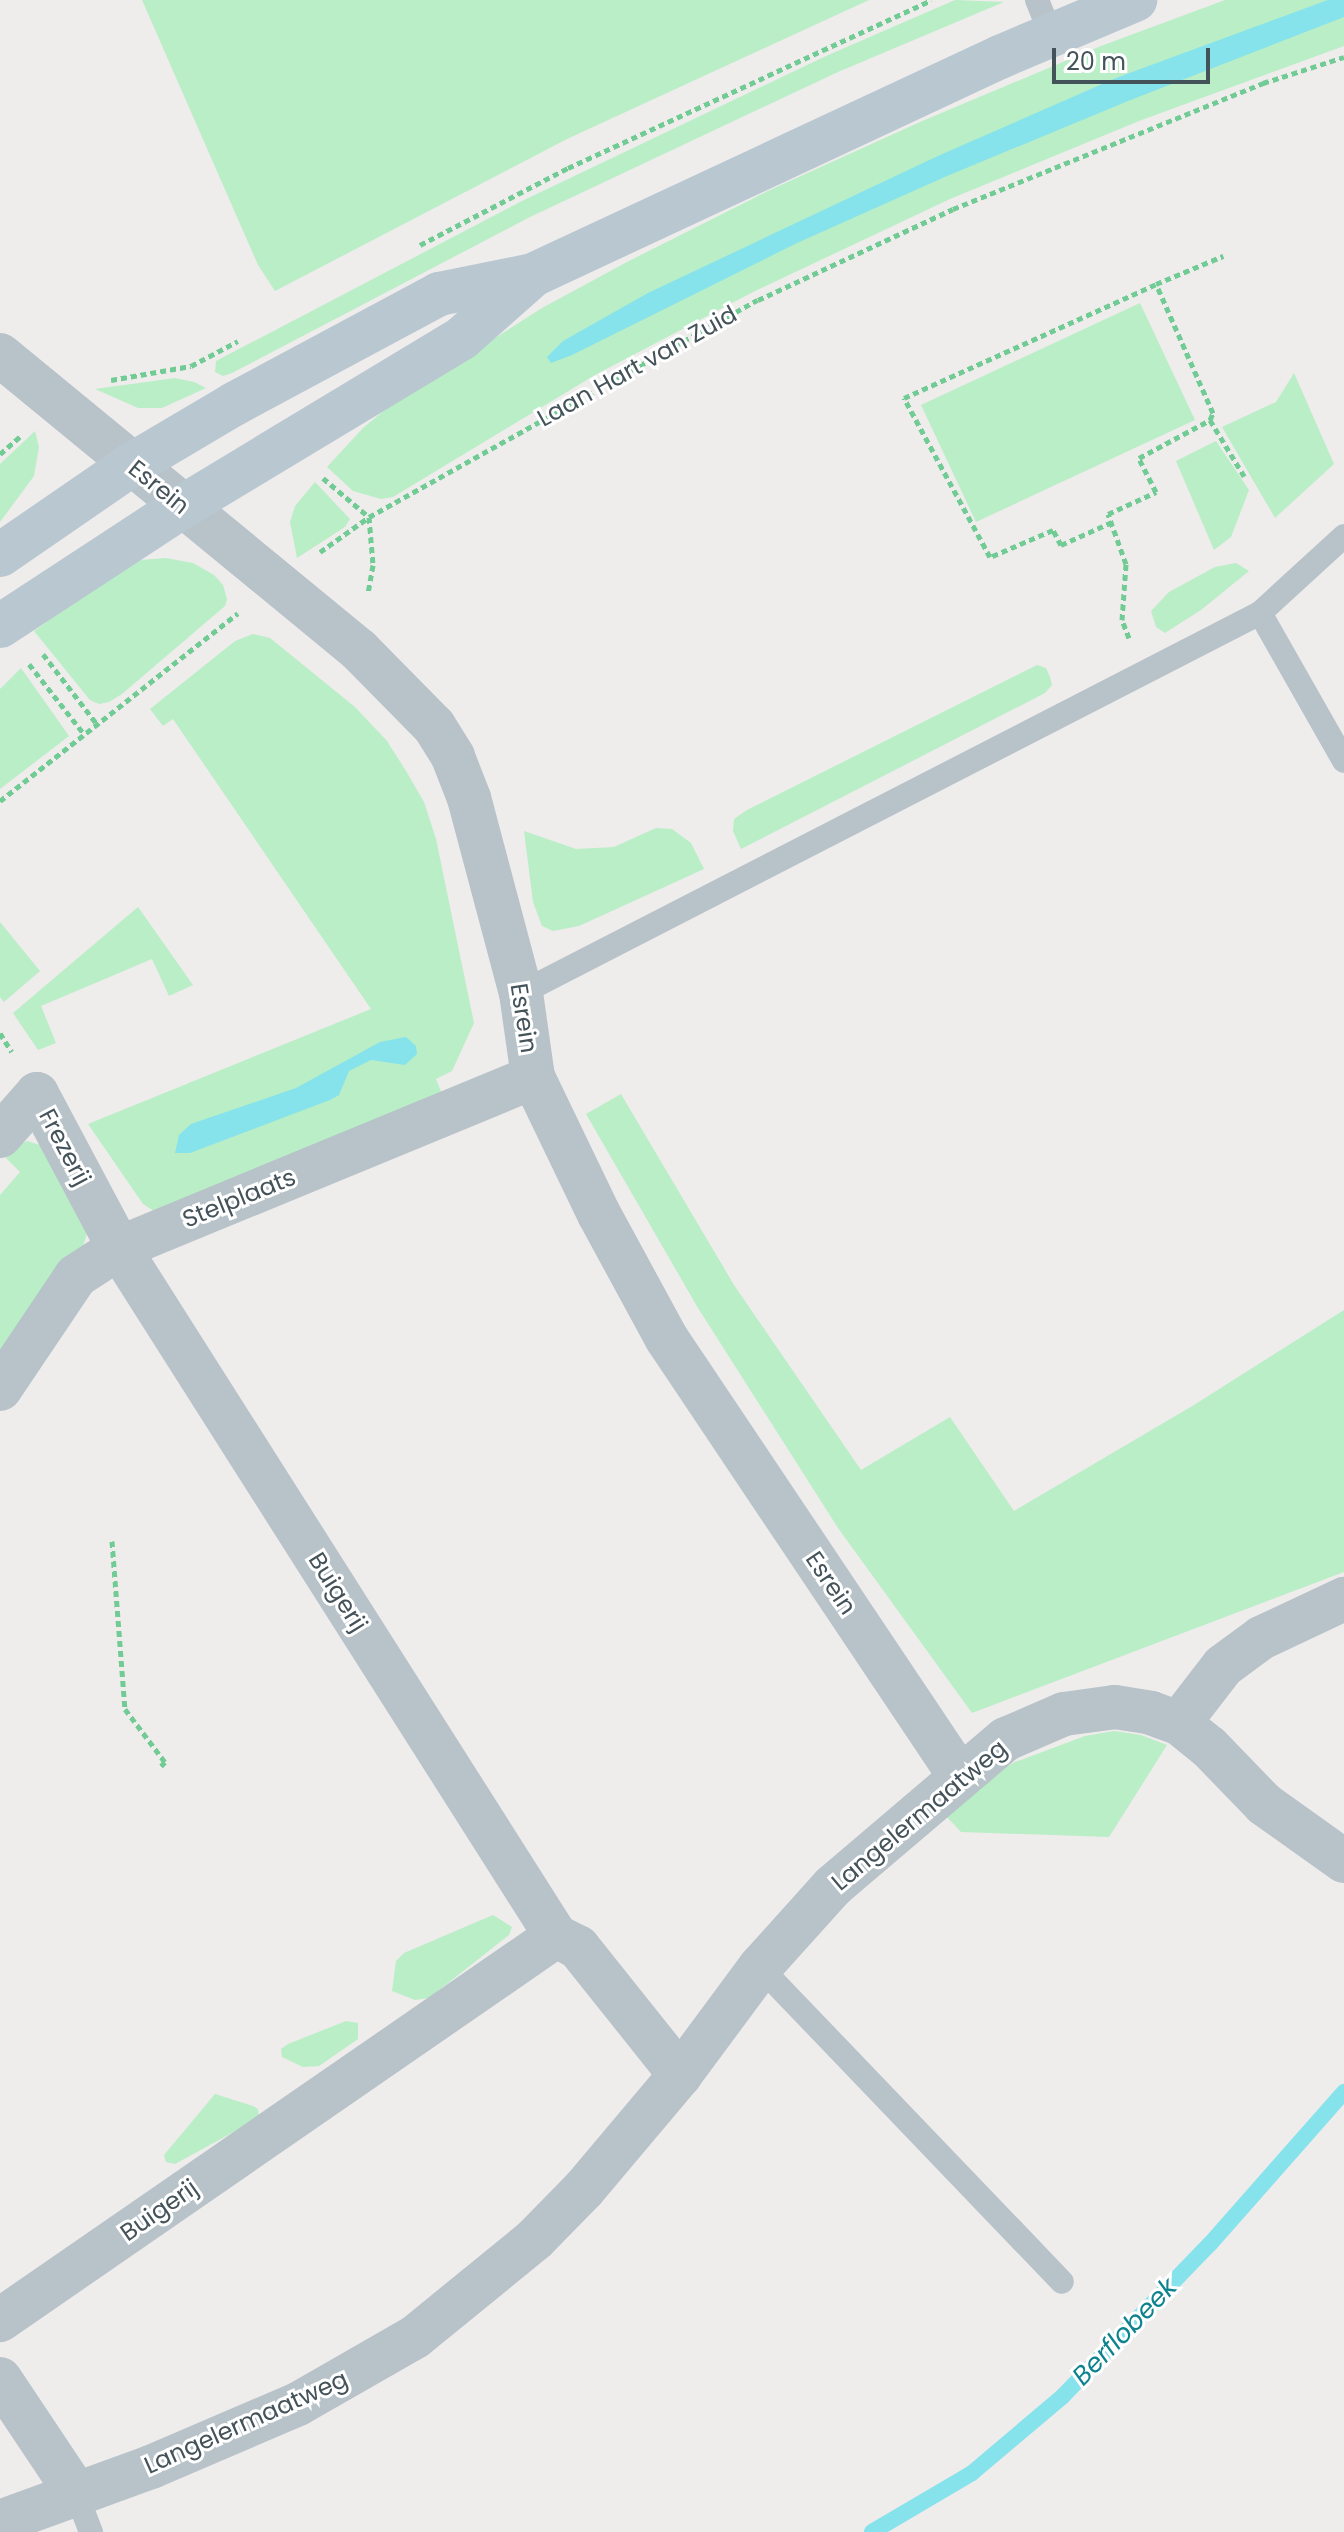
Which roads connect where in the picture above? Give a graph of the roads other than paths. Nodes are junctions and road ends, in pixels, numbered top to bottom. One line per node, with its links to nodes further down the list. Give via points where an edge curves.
1 (1135, 0): 2 (main road)
2 (1044, 17): 3 (main road)
3 (533, 275): 5 (main road, via 439,294); 6 (main road, via 462,338)
4 (0, 355): 5 (street, Esrein)
5 (131, 465): 6 (street, Esrein); 8 (main road)
6 (182, 507): 10 (main road); 12 (street, Esrein, via 359,650 434,726 469,798)
7 (1344, 536): 9 (lane)
8 (0, 555)
9 (1260, 613): 11 (lane); 12 (lane)
10 (12, 632)
11 (1344, 761)
12 (521, 993): 13 (street, Esrein)
13 (533, 1077): 15 (street, Stelplaats); 19 (street, Esrein, via 667,1339)
14 (0, 1136): 15 (street, Frezerij, via 37,1094)
15 (119, 1248): 16 (street, Stelplaats, via 76,1276); 21 (street, Buigerij)
16 (0, 1389)
17 (1344, 1599): 18 (street, via 1261,1638 1236,1656)
18 (1179, 1723): 19 (street, Langelermaatweg, via 1115,1707 1064,1714 1006,1739); 20 (street, via 1264,1804)
19 (959, 1775): 22 (street, Langelermaatweg, via 833,1886)
20 (1344, 1861)
21 (556, 1936): 23 (street, Buigerij, via 578,1947); 25 (street, Buigerij)
22 (760, 1967): 23 (street, Langelermaatweg); 24 (lane)
23 (680, 2075): 27 (street, Langelermaatweg, via 535,2239 415,2337 298,2404 151,2467)
24 (1062, 2282)
25 (0, 2320)
26 (0, 2379): 27 (street)
27 (84, 2513): 28 (street, Langelermaatweg)
28 (0, 2522)

